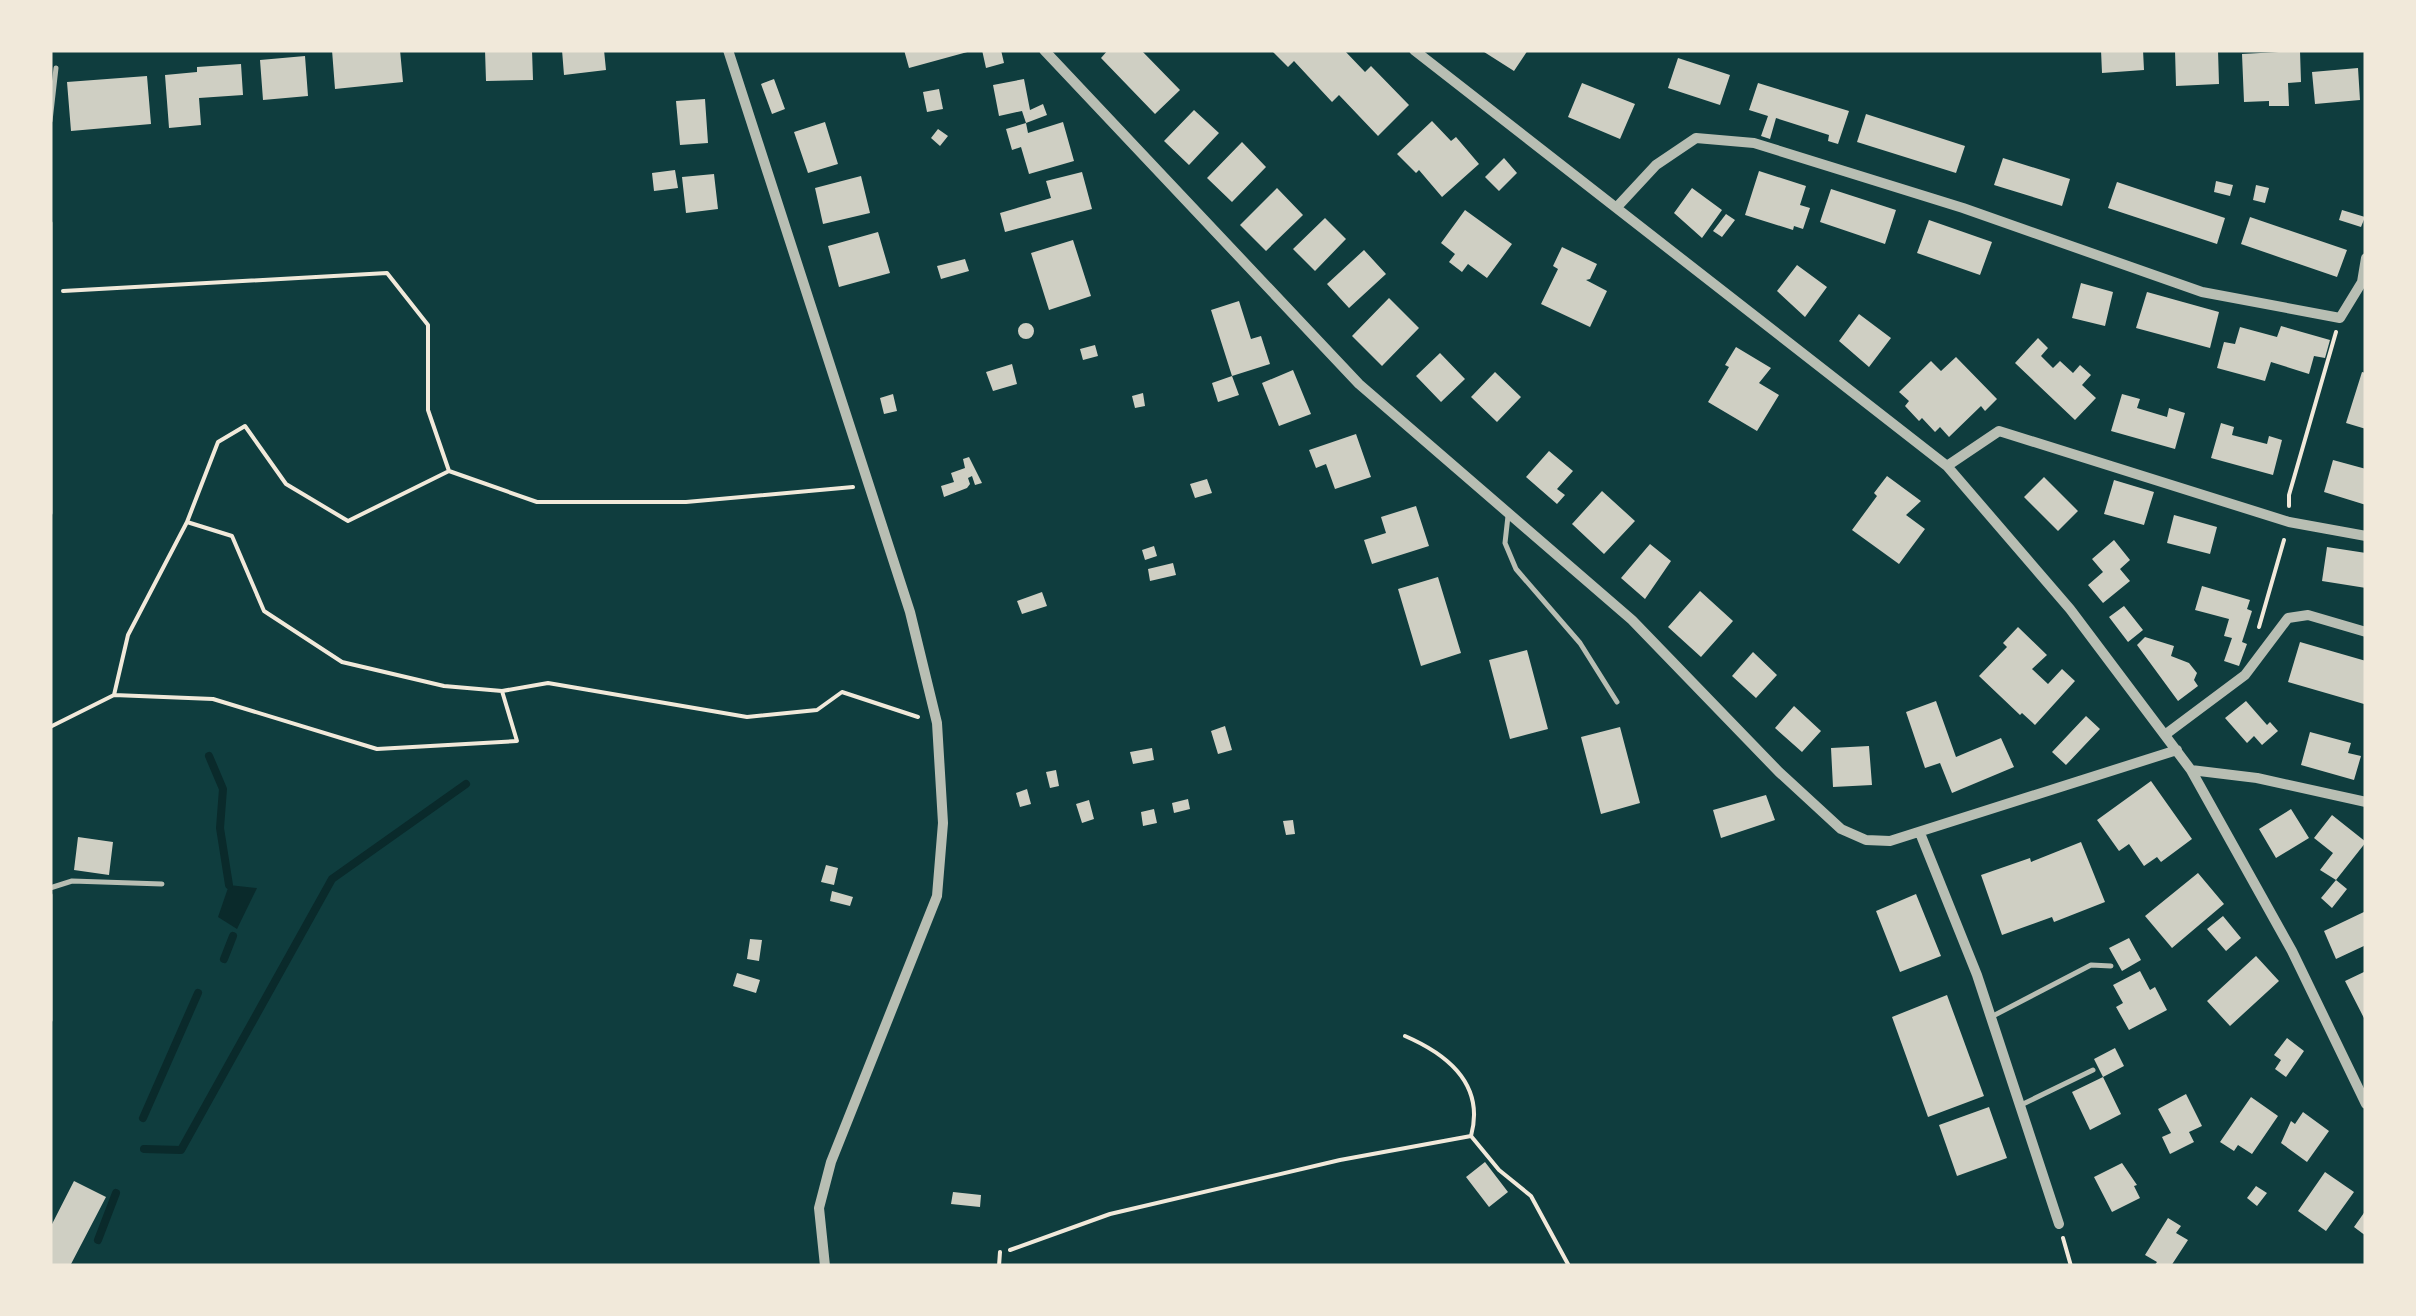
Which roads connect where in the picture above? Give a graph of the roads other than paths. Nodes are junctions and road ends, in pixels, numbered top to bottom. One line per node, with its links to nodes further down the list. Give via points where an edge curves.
1 (728, 50): 30 (street, via 910,612 937,723 943,824 936,896 830,1162 820,1208)
2 (1044, 50): 12 (street, via 1359,384)
3 (1414, 50): 6 (street)
4 (56, 68): 5 (lane)
5 (50, 121)
6 (1617, 207): 8 (street, via 1656,165 1696,138 1754,143 2202,292 2340,318 2362,282); 10 (street)
7 (50, 223): 9 (lane)
8 (2366, 258)
9 (52, 292): 11 (lane)
10 (1947, 466): 13 (street, via 2000,431 2289,522); 16 (street)
11 (50, 514)
12 (1508, 516): 15 (lane, via 1506,543 1516,569 1580,643); 20 (street, via 1632,620 1841,829 1866,840)
13 (2366, 536)
14 (2366, 632): 16 (street, via 2308,615 2288,618 2245,675)
15 (1617, 702)
16 (2166, 734): 17 (street)
17 (2177, 750): 18 (street); 20 (street)
18 (2191, 770): 19 (street); 27 (street)
19 (2366, 802)
20 (1920, 833): 24 (street)
21 (162, 884): 22 (lane, via 72,881)
22 (50, 892): 25 (lane)
23 (2111, 966): 24 (lane, via 2090,965)
24 (1991, 1016): 28 (street)
25 (50, 1020)
26 (2093, 1070): 28 (lane)
27 (2366, 1104)
28 (2021, 1105): 29 (street)
29 (2059, 1224)
30 (825, 1266)

